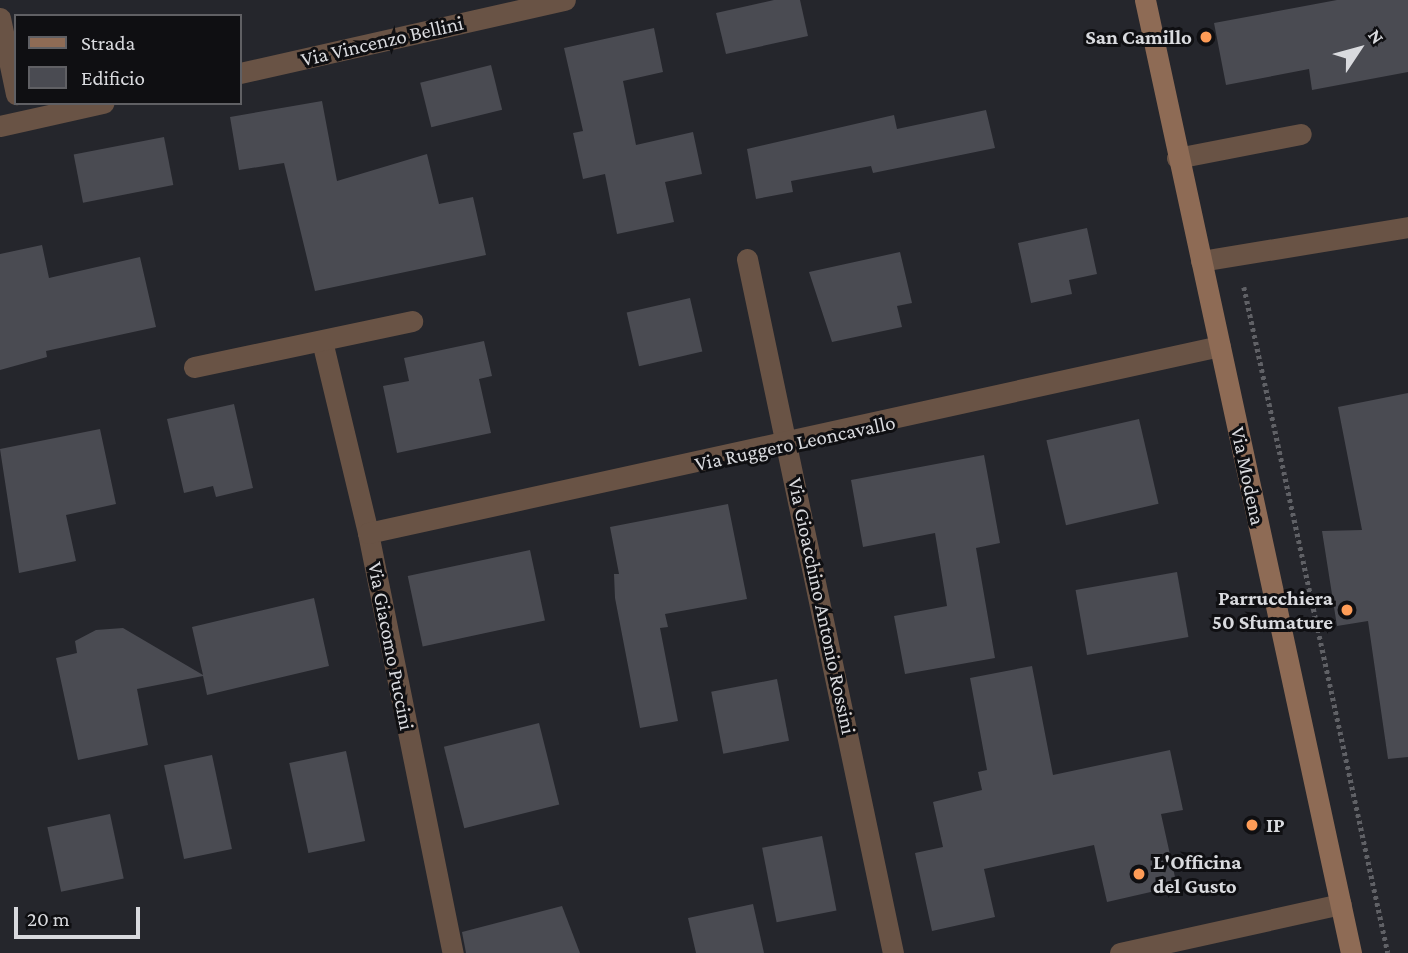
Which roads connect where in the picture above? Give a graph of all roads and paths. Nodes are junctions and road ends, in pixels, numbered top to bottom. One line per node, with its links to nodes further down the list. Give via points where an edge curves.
1 (565, 0): 4 (street, Via Vincenzo Bellini)
2 (1144, 0): 10 (main road, Via Modena)
3 (0, 18): 5 (street)
4 (242, 73)
5 (14, 84)
6 (85, 105): 7 (street)
7 (20, 112): 8 (street)
8 (0, 126)
9 (1301, 134): 10 (street)
10 (1177, 158): 13 (main road, Via Modena)
11 (1408, 227): 13 (street)
12 (747, 259): 18 (street, Via Gioacchino Antonio Rossini)
13 (1202, 261): 16 (main road, Via Modena)
14 (412, 321): 15 (street)
15 (322, 341): 17 (street); 19 (street, Via Giacomo Puccini)
16 (1220, 346): 18 (street, Via Ruggero Leoncavallo); 20 (main road, Via Modena)
17 (194, 367)
18 (789, 445): 19 (street, Via Ruggero Leoncavallo); 22 (street, Via Gioacchino Antonio Rossini)
19 (368, 533): 21 (street, Via Giacomo Puccini)
20 (1341, 904): 23 (street); 24 (main road, Via Modena)
21 (453, 953)
22 (893, 953)
23 (1120, 953)
24 (1351, 953)

